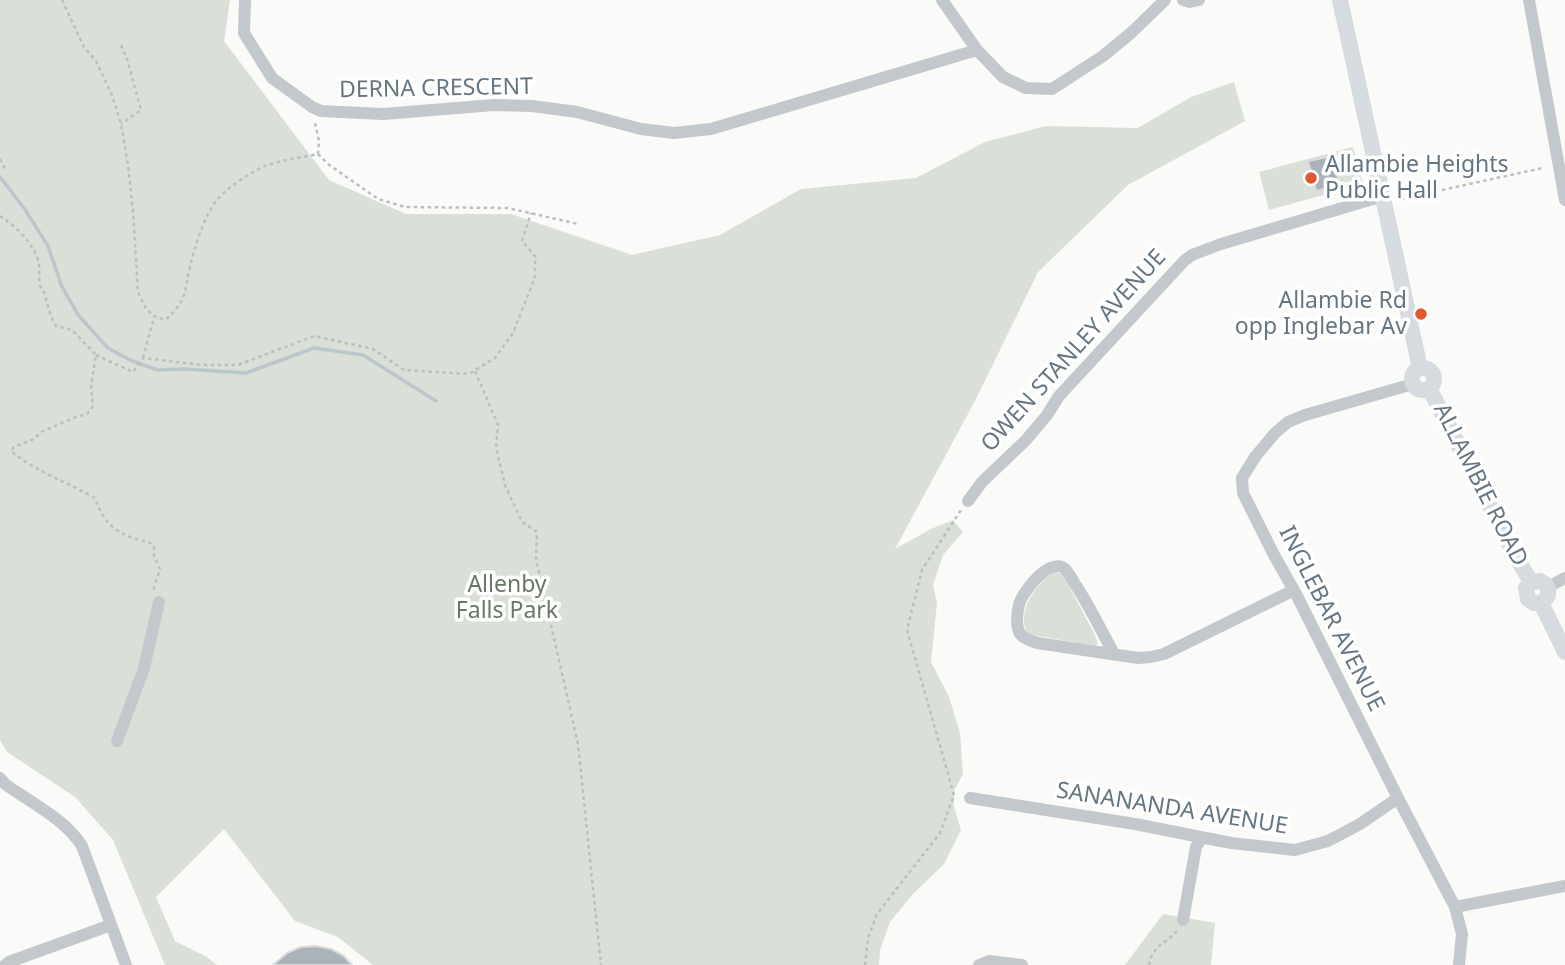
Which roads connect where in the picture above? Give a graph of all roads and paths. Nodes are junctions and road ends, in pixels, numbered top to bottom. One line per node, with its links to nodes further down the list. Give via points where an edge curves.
1 (62, 0): 12 (path, via 84,47 96,61)
2 (245, 0): 11 (street, DERNA CRESCENT, via 244,33 272,78)
3 (942, 0): 10 (street)
4 (1165, 0): 10 (street, via 1103,56 1052,89 1026,88 1003,77)
5 (1183, 0): 6 (street)
6 (1199, 0)
7 (1340, 0): 17 (main road)
8 (1529, 0): 19 (street)
9 (121, 45): 12 (path, via 142,110)
10 (977, 50): 11 (street, DERNA CRESCENT, via 711,129 674,133 532,106 383,114)
11 (312, 107): 13 (path)
12 (121, 124): 23 (path, via 134,211 138,292)
13 (318, 154): 20 (path, via 378,199 405,207 508,208); 23 (path, via 265,166 217,200 199,239 177,310 166,320)
14 (0, 159): 16 (path)
15 (1542, 168): 18 (path)
16 (6, 171)
17 (1382, 196): 27 (main road, via 1420,368 1413,374); 28 (street, OWEN STANLEY AVENUE, via 1192,255 1172,271)
18 (1401, 199)
19 (1565, 200)
20 (531, 213): 22 (path); 26 (path, via 522,241 535,256 535,277 513,333 495,358)
21 (0, 216): 24 (path, via 23,235 37,256 40,284 56,326 72,330)
22 (578, 224)
23 (154, 316): 25 (path)
24 (96, 355): 25 (path, via 133,372); 33 (path, via 93,406 87,414 41,432 11,451 95,498 108,524 154,545 160,569 153,591 155,603)
25 (143, 358): 26 (path, via 238,365 314,337 373,349 404,370 469,374)
26 (475, 370): 48 (path, via 498,425 496,448 505,485 522,522 537,532 536,559 578,744)
27 (1421, 386): 30 (main road, ALLAMBIE ROAD); 32 (street, INGLEBAR AVENUE, via 1288,422 1255,457 1242,478 1243,492)
28 (968, 501): 49 (path, via 922,570 907,630 954,795 940,833 877,914 868,938)
29 (1565, 578): 31 (street)
30 (1531, 582): 31 (main road); 34 (main road, via 1528,599)
31 (1548, 587): 34 (main road, via 1549,595)
32 (1294, 590): 36 (street, via 1164,654); 40 (street, INGLEBAR AVENUE)
33 (159, 602): 37 (street, via 144,668)
34 (1541, 603): 35 (main road)
35 (1565, 652)
36 (1114, 654): 36 (street, via 1065,570 1053,566 1042,572 1020,603 1020,633 1037,643)
37 (117, 741)
38 (0, 778): 45 (street, via 76,836)
39 (970, 798): 41 (street, SANANANDA AVENUE)
40 (1398, 798): 41 (street, SANANANDA AVENUE, via 1328,841 1295,850); 43 (street, INGLEBAR AVENUE)
41 (1202, 837): 44 (street, via 1196,847)
42 (1565, 887): 43 (street)
43 (1455, 907): 53 (street, INGLEBAR AVENUE, via 1462,934)
44 (1183, 920): 52 (path, via 1173,936 1151,954)
45 (111, 925): 46 (street); 47 (street)
46 (5, 965)
47 (126, 965)
48 (601, 965)
49 (866, 965)
50 (978, 965): 51 (street, via 989,961)
51 (1022, 965)
52 (1149, 965)
53 (1459, 965)

